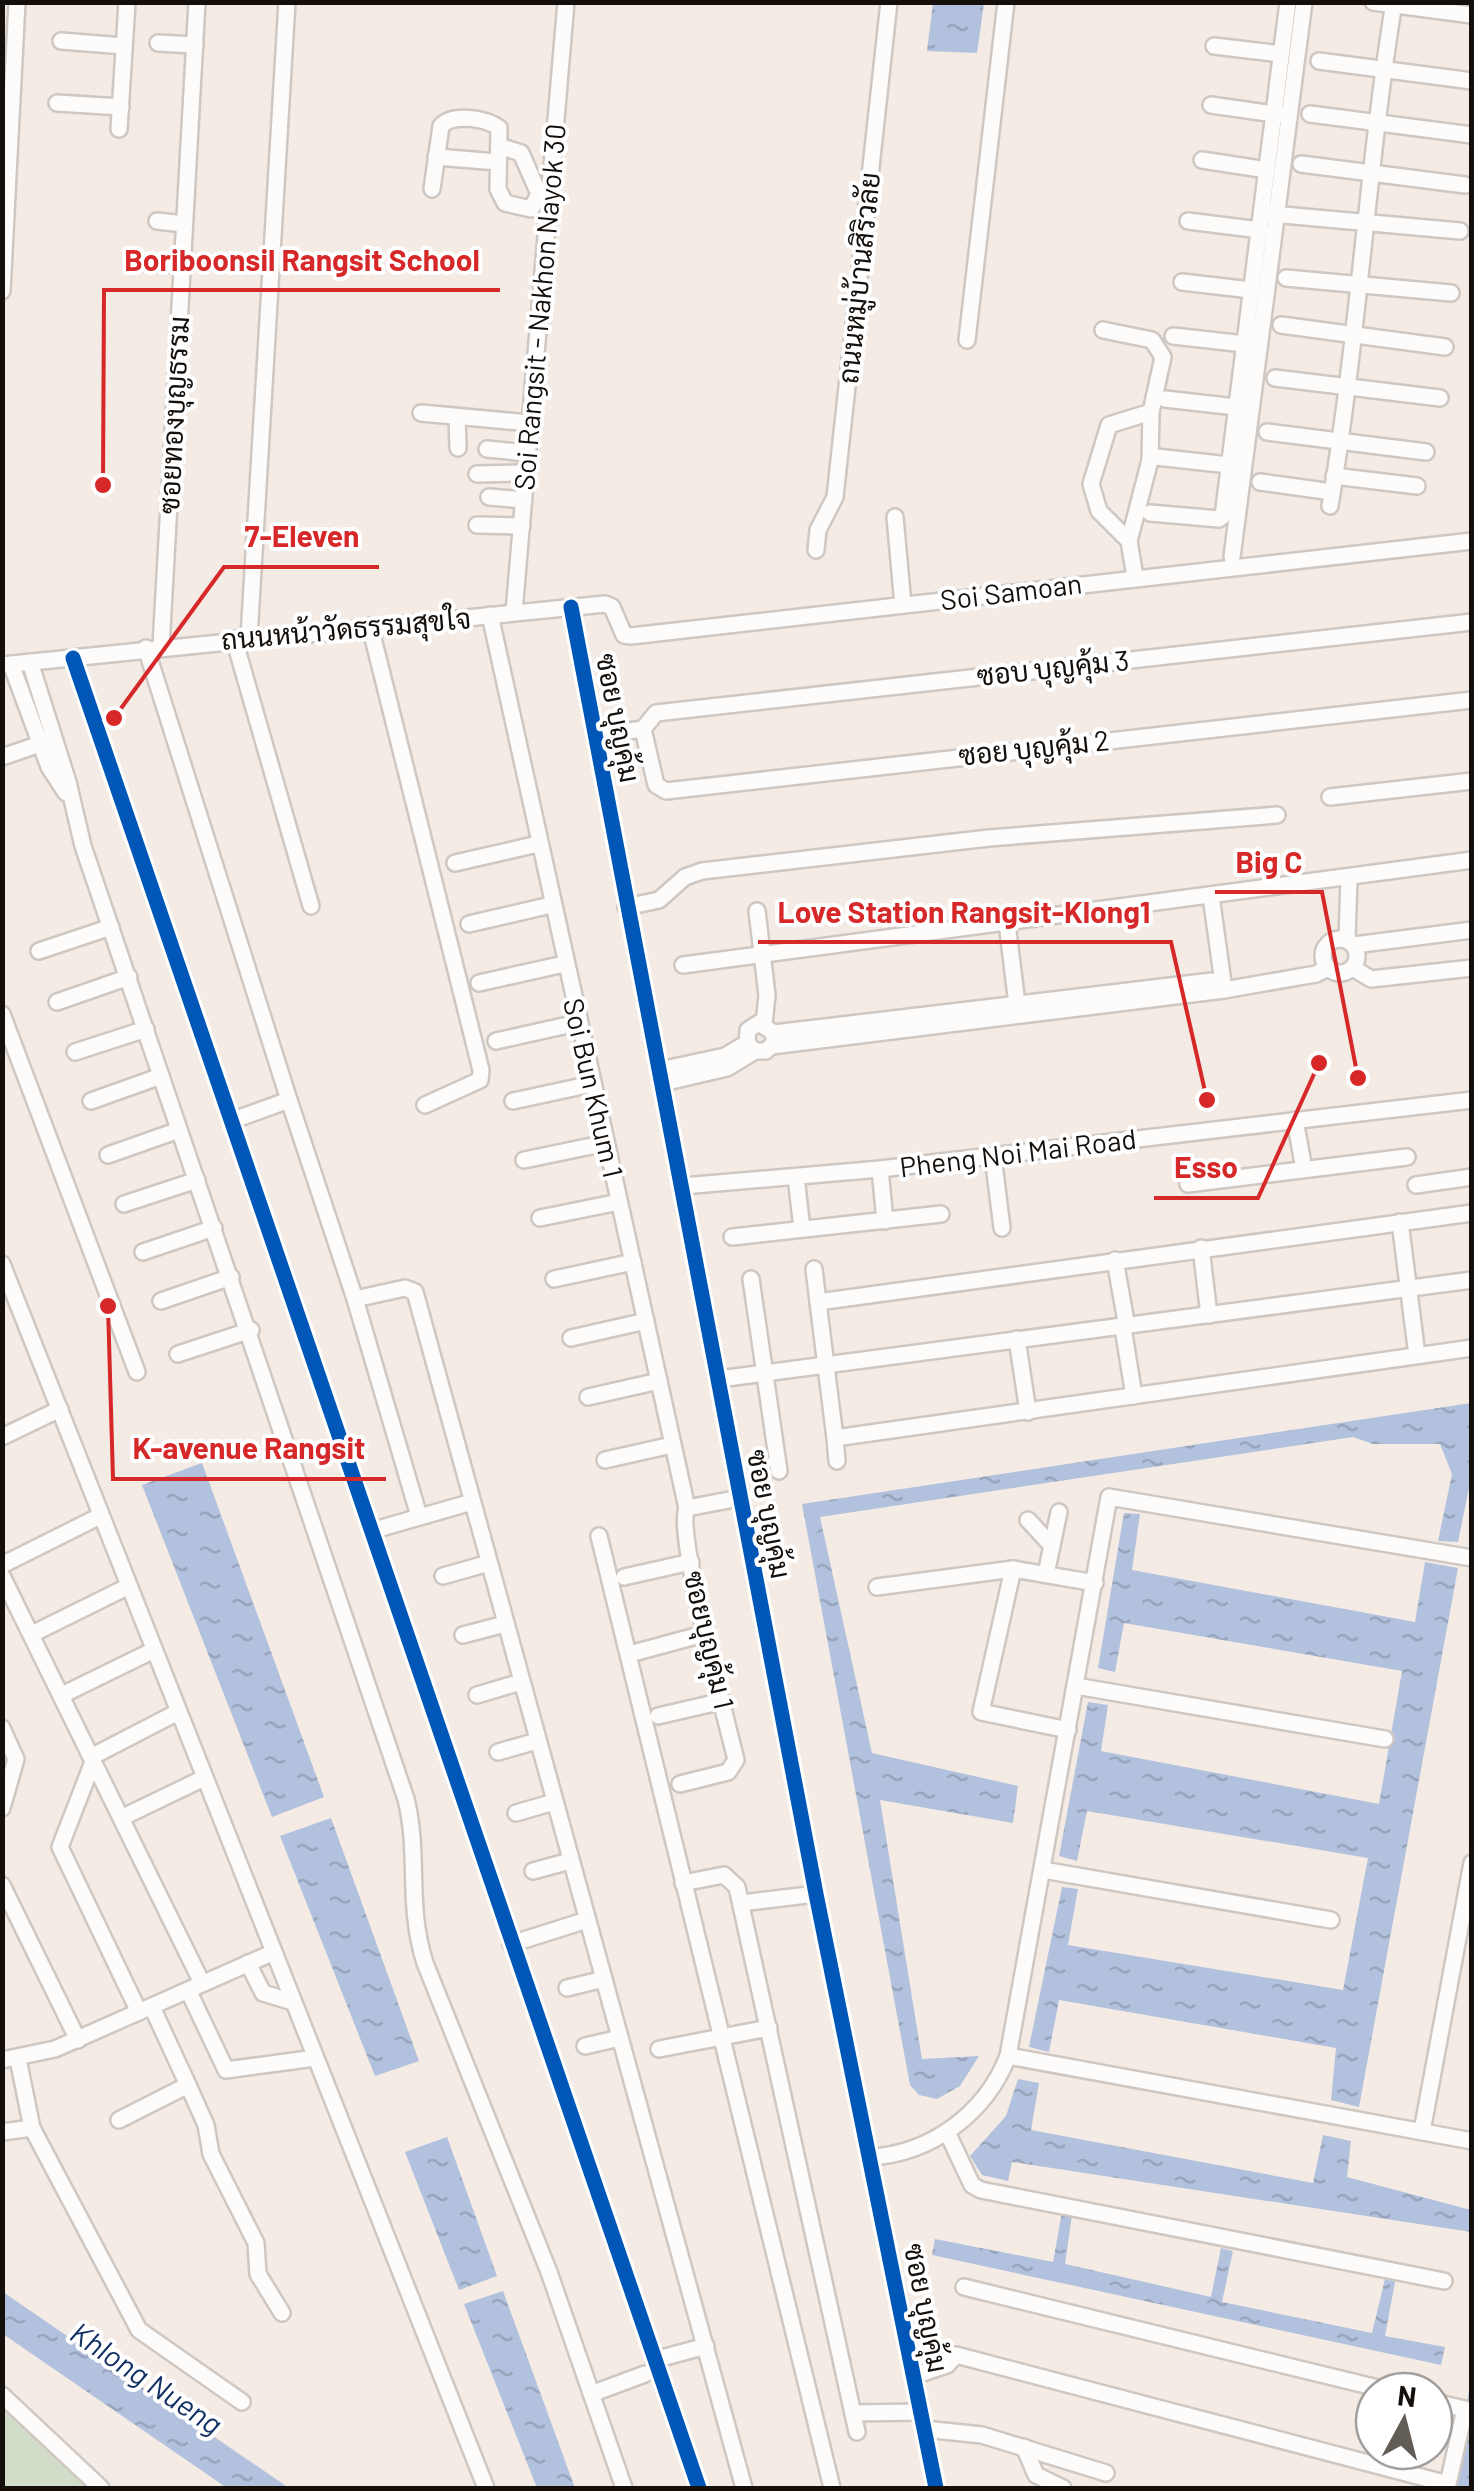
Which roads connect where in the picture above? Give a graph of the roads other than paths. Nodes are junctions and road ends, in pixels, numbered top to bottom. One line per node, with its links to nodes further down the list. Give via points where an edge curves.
1 (17, 2): 51 (street)
2 (127, 2): 16 (street)
3 (197, 2): 15 (street, ซอยทองบุญธรรม)
4 (287, 2): 99 (street)
5 (566, 2): 38 (street, Soi Rangsit - Nakhon Nayok 30)
6 (889, 2): 90 (street, ถนนหมู่บ้านสิริวลัย, via 835,497)
7 (1006, 2): 57 (street)
8 (1288, 2): 18 (street)
9 (1304, 2): 26 (street)
10 (1373, 2): 11 (street)
11 (1394, 4): 12 (street); 20 (street)
12 (1472, 15)
13 (61, 41): 16 (street)
14 (158, 43): 15 (street)
15 (195, 45): 42 (street, ซอยทองบุญธรรม)
16 (124, 46): 24 (street)
17 (1214, 46): 18 (street)
18 (1281, 54): 26 (street)
19 (1319, 61): 20 (street)
20 (1384, 71): 21 (street); 27 (street)
21 (1472, 81)
22 (57, 103): 24 (street)
23 (1211, 105): 26 (street)
24 (121, 107): 28 (street)
25 (1310, 114): 27 (street)
26 (1282, 116): 34 (street); 39 (street)
27 (1376, 122): 29 (street); 35 (street)
28 (119, 129)
29 (1472, 136)
30 (498, 154): 31 (street); 31 (street, via 496,124 448,118); 38 (street, via 521,153); 38 (street, via 504,203 531,209)
31 (436, 156): 37 (street)
32 (1202, 160): 34 (street)
33 (1301, 164): 35 (street)
34 (1267, 170): 39 (street)
35 (1369, 172): 36 (street); 43 (street)
36 (1465, 185)
37 (432, 189)
38 (544, 194): 68 (street, Soi Rangsit - Nakhon Nayok 30)
39 (1267, 219): 41 (street); 43 (street); 50 (street); 91 (street)
40 (157, 220): 42 (street)
41 (1188, 220)
42 (184, 224): 46 (street, ซอยทองบุญธรรม)
43 (1365, 224): 44 (street); 49 (street)
44 (1460, 232)
45 (146, 263): 46 (street)
46 (182, 266): 100 (street, ซอยทองบุญธรรม)
47 (1286, 278): 49 (street)
48 (1182, 282): 50 (street)
49 (1360, 284): 52 (street); 55 (street)
50 (1251, 290): 58 (street)
51 (2, 291)
52 (1451, 293)
53 (1281, 325): 55 (street)
54 (1103, 330): 65 (street, via 1152,340 1162,349)
55 (1353, 335): 59 (street); 61 (street)
56 (1174, 336): 58 (street)
57 (967, 340)
58 (1245, 344): 64 (street)
59 (1444, 347)
60 (1275, 378): 61 (street)
61 (1346, 389): 62 (street); 70 (street)
62 (1440, 398)
63 (1165, 399): 64 (street)
64 (1236, 408): 76 (street)
65 (1151, 412): 88 (street, via 1150,460); 88 (street, via 1108,425 1093,469 1094,505)
66 (421, 414): 67 (street)
67 (458, 417): 68 (street); 71 (street)
68 (530, 423): 74 (street, Soi Rangsit - Nakhon Nayok 30)
69 (1267, 432): 70 (street)
70 (1339, 440): 73 (street); 81 (street)
71 (458, 448)
72 (487, 449): 74 (street)
73 (1426, 452)
74 (527, 453): 77 (street, Soi Rangsit - Nakhon Nayok 30)
75 (1156, 457): 76 (street)
76 (1229, 465): 84 (street, via 1221,518)
77 (525, 473): 78 (street); 83 (street, Soi Rangsit - Nakhon Nayok 30)
78 (478, 474)
79 (1260, 482): 81 (street)
80 (1417, 486): 81 (street)
81 (1332, 491)
82 (490, 497): 83 (street)
83 (524, 500): 87 (street, Soi Rangsit - Nakhon Nayok 30)
84 (1150, 514)
85 (895, 517): 93 (street)
86 (477, 525): 87 (street)
87 (522, 526): 95 (street, Soi Rangsit - Nakhon Nayok 30)
88 (1129, 541): 92 (street)
89 (1472, 541): 92 (street, Soi Samoan)
90 (816, 550)
91 (1232, 557)
92 (1135, 578): 93 (street, Soi Samoan)
93 (903, 605): 94 (street, Soi Samoan, via 631,636 624,635 610,605)
94 (571, 607): 95 (street, ถนนหน้าวัดธรรมสุขใจ); 106 (street, ซอย บุญคุ้ม)
95 (514, 612): 96 (street, ถนนหน้าวัดธรรมสุขใจ)
96 (490, 615): 98 (street, ถนนหน้าวัดธรรมสุขใจ); 112 (street, Soi Bun Khum 1)
97 (1472, 622): 105 (street, ซอบ บุญคุ้ม 3, via 656,713)
98 (370, 626): 99 (street, ถนนหน้าวัดธรรมสุขใจ); 152 (street, via 481,1070 474,1087)
99 (241, 638): 100 (street, ถนนหน้าวัดธรรมสุขใจ); 118 (street)
100 (153, 648): 101 (street, ถนนหน้าวัดธรรมสุขใจ); 148 (street)
101 (73, 658): 102 (street, ถนนหน้าวัดธรรมสุขใจ); 154 (street)
102 (30, 662): 103 (street, ถนนหน้าวัดธรรมสุขใจ); 107 (street)
103 (7, 664): 107 (street)
104 (1472, 700): 105 (street, ซอย บุญคุ้ม 2, via 666,791 658,788)
105 (643, 728): 106 (street, ซอบ บุญคุ้ม 3)
106 (598, 735): 119 (street, ซอย บุญคุ้ม)
107 (47, 741): 108 (street); 123 (street)
108 (2, 757)
109 (1472, 781): 110 (street)
110 (1330, 797)
111 (1278, 816): 119 (street, via 988,838 702,871 659,900)
112 (538, 844): 114 (street); 117 (street, Soi Bun Khum 1)
113 (1472, 860): 115 (street)
114 (455, 862)
115 (1349, 878): 116 (street); 125 (street)
116 (1211, 896): 121 (street); 135 (street)
117 (550, 905): 122 (street); 128 (street, Soi Bun Khum 1)
118 (311, 906)
119 (626, 906): 146 (street, ซอย บุญคุ้ม)
120 (757, 911): 127 (street)
121 (1007, 923): 127 (street); 137 (street)
122 (468, 924)
123 (111, 927): 126 (street); 133 (street)
124 (1472, 930): 125 (street)
125 (1350, 942): 130 (street, via 1335,939 1325,948); 131 (street, via 1358,955)
126 (38, 951)
127 (763, 955): 129 (street); 141 (street)
128 (564, 964): 134 (street); 139 (street, Soi Bun Khum 1)
129 (683, 965)
130 (1328, 968): 131 (street); 135 (street)
131 (1352, 968): 132 (street, via 1372,979)
132 (1472, 968)
133 (129, 977): 136 (street); 140 (street)
134 (478, 983)
135 (1227, 985): 137 (street); 141 (street)
136 (57, 1002)
137 (1017, 1004): 141 (street)
138 (2, 1014): 204 (street)
139 (577, 1024): 142 (street); 147 (street, Soi Bun Khum 1)
140 (146, 1029): 144 (street); 145 (street)
141 (770, 1034): 143 (street); 143 (street, via 751,1026)
142 (496, 1041)
143 (751, 1047): 146 (street)
144 (75, 1052)
145 (161, 1076): 150 (street); 155 (street)
146 (662, 1077): 168 (street, ซอย บุญคุ้ม)
147 (592, 1084): 151 (street); 156 (street, Soi Bun Khum 1)
148 (288, 1100): 154 (street); 192 (street)
149 (1472, 1100): 153 (street, Pheng Noi Mai Road)
150 (91, 1101)
151 (513, 1101)
152 (425, 1105)
153 (1295, 1120): 158 (street, Pheng Noi Mai Road); 161 (street)
154 (231, 1121): 225 (street)
155 (179, 1130): 157 (street); 165 (street)
156 (606, 1142): 160 (street); 169 (street, Soi Bun Khum 1)
157 (108, 1154)
158 (993, 1156): 162 (street, Pheng Noi Mai Road); 177 (street)
159 (1407, 1157): 161 (street)
160 (524, 1160)
161 (1304, 1168): 166 (street)
162 (880, 1169): 164 (street, Pheng Noi Mai Road); 174 (street)
163 (1472, 1176): 167 (street)
164 (796, 1177): 168 (street, Pheng Noi Mai Road); 178 (street)
165 (196, 1180): 170 (street); 176 (street)
166 (1188, 1184)
167 (1416, 1185)
168 (683, 1186): 206 (street, ซอย บุญคุ้ม)
169 (619, 1202): 173 (street); 183 (street, Soi Bun Khum 1)
170 (124, 1204)
171 (1472, 1213): 175 (street)
172 (941, 1214): 174 (street)
173 (540, 1218)
174 (885, 1221): 178 (street)
175 (1400, 1222): 180 (street); 190 (street)
176 (214, 1228): 181 (street); 186 (street)
177 (1002, 1228)
178 (802, 1229): 179 (street)
179 (732, 1237)
180 (1201, 1248): 182 (street); 194 (street)
181 (143, 1252)
182 (1115, 1260): 193 (street); 196 (street)
183 (633, 1262): 187 (street); 195 (street, Soi Bun Khum 1)
184 (2, 1264): 210 (street)
185 (814, 1269): 193 (street)
186 (232, 1277): 191 (street); 197 (street)
187 (554, 1279)
188 (752, 1279): 205 (street)
189 (1472, 1280): 190 (street)
190 (1410, 1288): 194 (street); 202 (street)
191 (161, 1300)
192 (355, 1300): 219 (street, via 405,1288 415,1292); 223 (street)
193 (818, 1302): 203 (street)
194 (1210, 1315): 196 (street)
195 (646, 1321): 198 (street); 207 (street, Soi Bun Khum 1)
196 (1125, 1327): 199 (street); 208 (street)
197 (250, 1330): 201 (street); 308 (street, via 406,1799 412,1910 424,1963)
198 (571, 1338)
199 (1017, 1340): 203 (street); 211 (street)
200 (1472, 1348): 202 (street)
201 (178, 1354)
202 (1417, 1355): 208 (street)
203 (825, 1364): 205 (street); 213 (street)
204 (137, 1372)
205 (764, 1372): 206 (street); 217 (street)
206 (719, 1379): 218 (street, ซอย บุญคุ้ม)
207 (658, 1381): 209 (street); 214 (street, Soi Bun Khum 1)
208 (1134, 1396): 211 (street)
209 (588, 1397)
210 (60, 1408): 212 (street); 222 (street)
211 (1028, 1412): 213 (street)
212 (2, 1437)
213 (834, 1438): 216 (street)
214 (672, 1445): 215 (street); 221 (street, Soi Bun Khum 1)
215 (605, 1460)
216 (837, 1461)
217 (779, 1471)
218 (740, 1498): 221 (street); 271 (street, ซอย บุญคุ้ม)
219 (472, 1502): 223 (street); 230 (street)
220 (1059, 1512): 227 (street)
221 (685, 1513): 229 (street, ซอยบุญคุ้ม 1)
222 (100, 1516): 231 (street); 238 (street)
223 (419, 1516): 225 (street)
224 (1028, 1520): 227 (street)
225 (370, 1531): 275 (street)
226 (599, 1536): 269 (street)
227 (1052, 1546): 233 (street)
228 (1469, 1558): 237 (street, via 1113,1496)
229 (691, 1562): 236 (street); 241 (street, ซอยบุญคุ้ม 1)
230 (489, 1563): 235 (street); 240 (street)
231 (2, 1565)
232 (1013, 1568): 233 (street); 239 (street); 254 (street, via 982,1713)
233 (1046, 1574): 237 (street)
234 (2, 1576): 242 (street)
235 (442, 1576)
236 (624, 1577)
237 (1094, 1583): 247 (street)
238 (129, 1586): 242 (street); 244 (street)
239 (878, 1587)
240 (506, 1624): 243 (street); 246 (street)
241 (707, 1632): 245 (street); 250 (street, ซอยบุญคุ้ม 1)
242 (32, 1634): 249 (street)
243 (463, 1635)
244 (154, 1650): 249 (street); 251 (street)
245 (637, 1652)
246 (521, 1682): 248 (street); 256 (street)
247 (1076, 1686): 254 (street); 255 (street)
248 (477, 1694)
249 (62, 1695): 258 (street)
250 (722, 1701): 252 (street); 260 (street, ซอยบุญคุ้ม 1, via 736,1760 728,1772)
251 (178, 1712): 258 (street); 259 (street)
252 (658, 1716)
253 (2, 1728): 262 (street, via 16,1759)
254 (1068, 1730): 267 (street)
255 (1384, 1739)
256 (538, 1742): 257 (street); 261 (street)
257 (498, 1752)
258 (92, 1760): 264 (street); 282 (street, via 60,1847)
259 (204, 1778): 264 (street); 276 (street)
260 (680, 1784)
261 (554, 1802): 263 (street); 265 (street)
262 (2, 1808)
263 (516, 1813)
264 (121, 1818): 279 (street)
265 (570, 1861): 268 (street); 273 (street)
266 (1472, 1863): 296 (street)
267 (1043, 1870): 274 (street); 290 (street)
268 (533, 1871)
269 (684, 1884): 272 (street, via 724,1875 734,1880); 286 (street)
270 (2, 1885): 285 (street)
271 (816, 1894): 272 (street); 300 (street, ซอย บุญคุ้ม)
272 (741, 1904): 283 (street)
273 (587, 1920): 275 (street); 278 (street)
274 (1330, 1920)
275 (511, 1944): 305 (street)
276 (274, 1952): 277 (street); 281 (street)
277 (248, 1963): 279 (street); 281 (street, via 263,1993)
278 (604, 1978): 280 (street); 284 (street)
279 (195, 1987): 282 (street); 291 (street, via 226,2070)
280 (566, 1988)
281 (293, 2002): 291 (street)
282 (146, 2010): 285 (street); 293 (street)
283 (769, 2028): 286 (street); 312 (street)
284 (620, 2038): 288 (street); 304 (street)
285 (78, 2040): 292 (street)
286 (720, 2040): 289 (street); 326 (street)
287 (2, 2042): 292 (street)
288 (586, 2046)
289 (660, 2049)
290 (1008, 2056): 296 (street); 298 (street, via 992,2088)
291 (315, 2058): 322 (street)
292 (10, 2060): 295 (street)
293 (188, 2085): 294 (street); 303 (street, via 211,2154 256,2243 258,2274)
294 (120, 2120)
295 (32, 2128): 297 (street); 310 (street, via 139,2330)
296 (1422, 2130): 299 (street)
297 (2, 2132)
298 (950, 2140): 300 (street); 301 (street, via 972,2185 1073,2212)
299 (1472, 2140)
300 (870, 2157): 306 (street, ซอย บุญคุ้ม)
301 (1444, 2281)
302 (964, 2287): 307 (street)
303 (282, 2313)
304 (706, 2346): 305 (street); 325 (street)
305 (650, 2367): 308 (street); 324 (street)
306 (914, 2376): 313 (street, ซอย บุญคุ้ม); 317 (street, via 947,2365 956,2354)
307 (1354, 2382)
308 (592, 2394): 323 (street)
309 (2, 2395): 321 (street)
310 (242, 2402)
311 (1454, 2407): 316 (street, via 1465,2409)
312 (853, 2413): 313 (street); 314 (street)
313 (923, 2421): 315 (street); 327 (street, ซอย บุญคุ้ม)
314 (858, 2432)
315 (1024, 2447): 320 (street); 328 (street, via 1036,2475)
316 (1454, 2458)
317 (1354, 2459)
318 (1399, 2471): 319 (street, via 1448,2484)
319 (1451, 2471)
320 (1106, 2473)
321 (101, 2488)
322 (486, 2488)
323 (624, 2488)
324 (699, 2488)
325 (744, 2488)
326 (832, 2488)
327 (936, 2488)
328 (1063, 2488)

